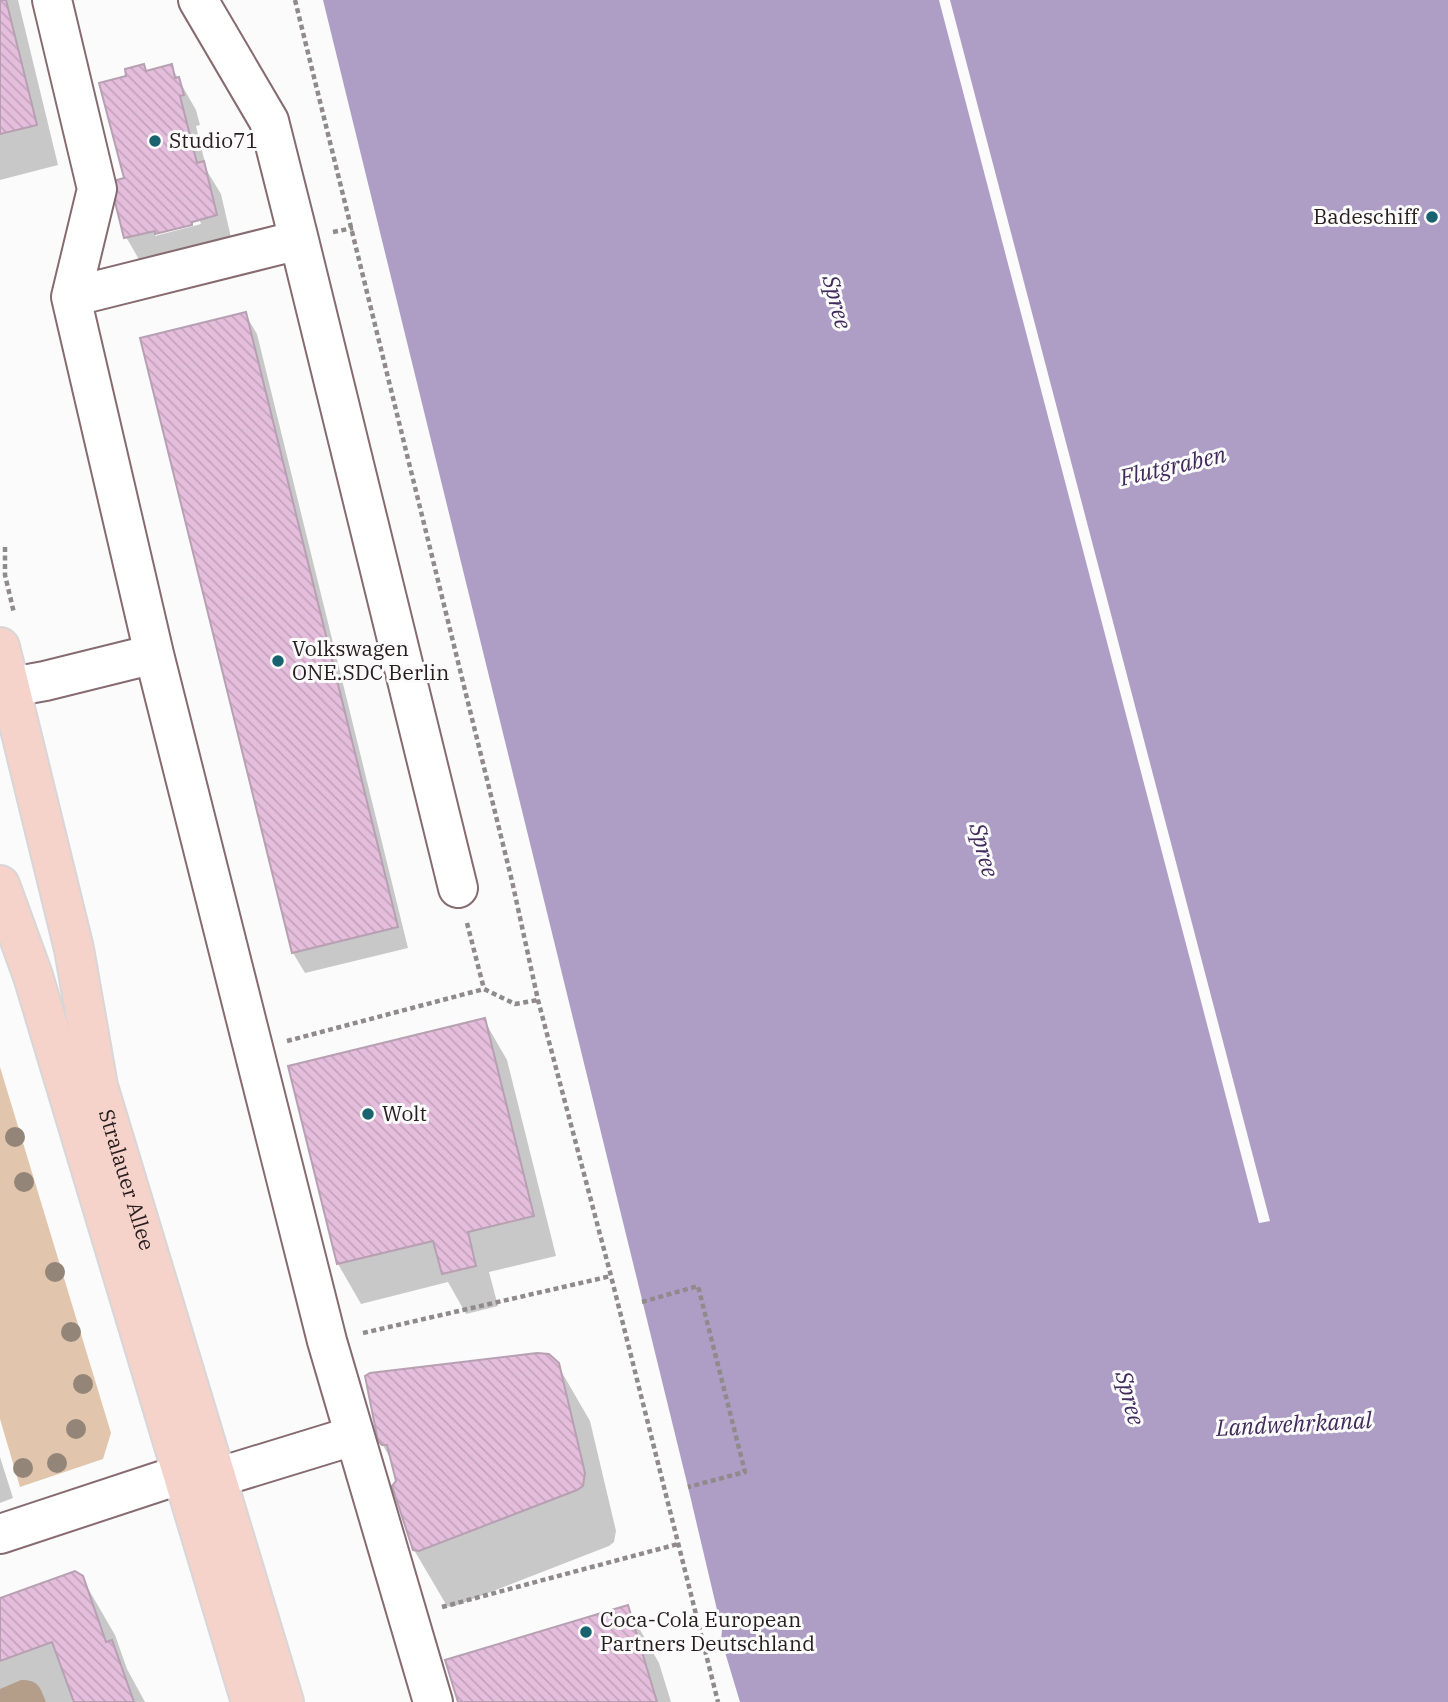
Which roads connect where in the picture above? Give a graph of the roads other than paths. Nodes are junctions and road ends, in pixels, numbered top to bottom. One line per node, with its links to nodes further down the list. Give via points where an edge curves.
1 (52, 0): 4 (street, via 97,189)
2 (198, 0): 3 (street, via 269,121)
3 (299, 240): 4 (street); 9 (street)
4 (71, 296): 6 (street)
5 (0, 647): 7 (main road, Stralauer Allee)
6 (154, 654): 7 (street); 10 (street)
7 (5, 687): 11 (main road, Stralauer Allee, via 74,949 98,1086)
8 (0, 885): 11 (main road, Stralauer Allee)
9 (458, 888)
10 (353, 1436): 11 (street); 15 (street)
11 (199, 1476): 12 (street); 13 (main road, Stralauer Allee); 14 (main road, Stralauer Allee)
12 (0, 1534)
13 (251, 1702)
14 (284, 1702)
15 (433, 1702)

